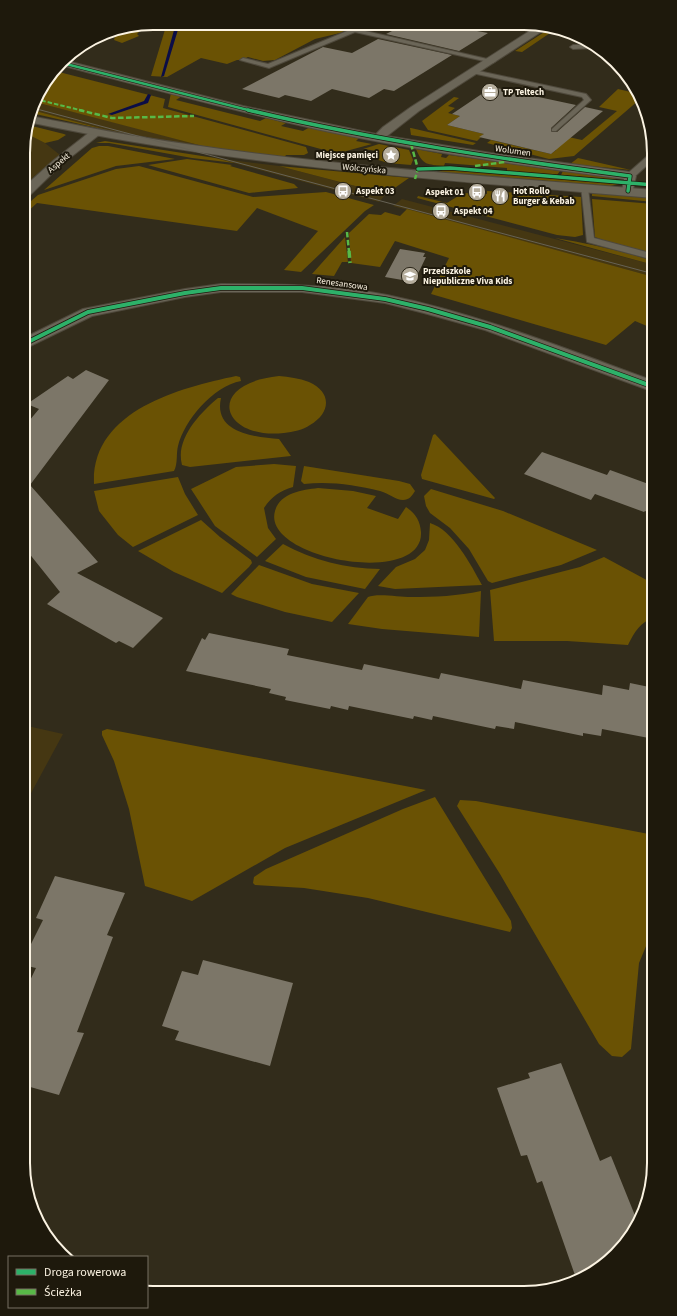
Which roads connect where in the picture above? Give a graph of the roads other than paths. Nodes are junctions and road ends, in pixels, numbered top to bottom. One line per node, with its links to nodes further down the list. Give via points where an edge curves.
1 (355, 30): 5 (lane, via 269,66); 6 (lane)
2 (537, 31): 6 (street)
3 (573, 47): 4 (lane)
4 (585, 47)
5 (243, 60)
6 (493, 61): 8 (street)
7 (68, 65): 12 (street, Wolumen, via 292,120)
8 (474, 72): 10 (lane, via 584,95 588,100); 12 (street, via 414,109)
9 (34, 120): 11 (street, Wólczyńska)
10 (554, 130)
11 (95, 133): 15 (street, Aspekt); 16 (street, Wólczyńska, via 253,158)
12 (379, 138): 14 (street, Wolumen)
13 (647, 161): 14 (lane)
14 (630, 176): 17 (street)
15 (30, 188)
16 (584, 188): 17 (street, Wólczyńska); 19 (lane, via 590,240)
17 (628, 192): 18 (street, Wólczyńska)
18 (647, 193)
19 (647, 255)
20 (30, 341): 21 (street, Renesansowa, via 88,312 185,293 221,288 302,288 385,299 428,309 490,327)
21 (647, 383)

